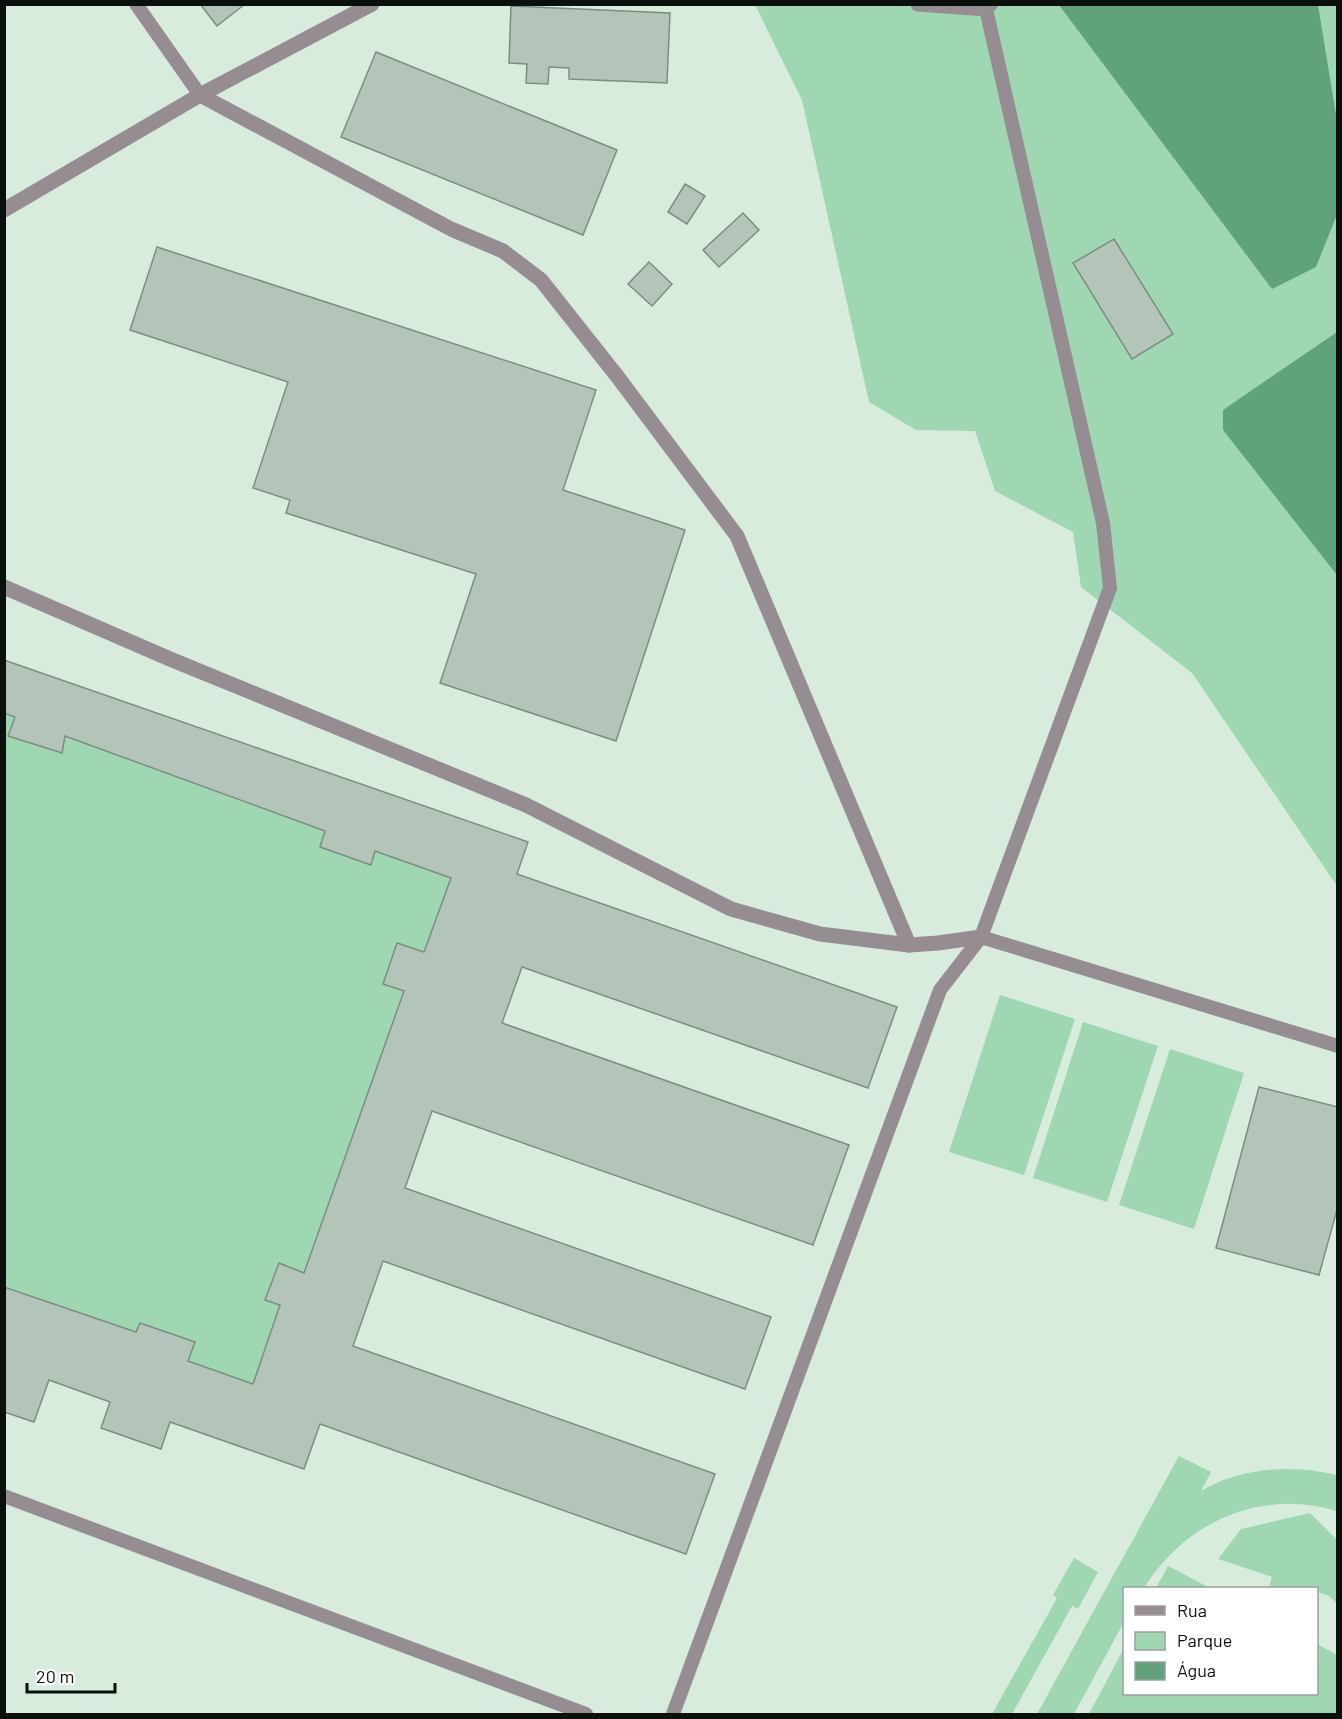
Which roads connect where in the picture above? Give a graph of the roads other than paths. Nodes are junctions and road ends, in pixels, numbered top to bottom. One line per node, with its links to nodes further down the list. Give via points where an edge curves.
1 (136, 4): 5 (lane)
2 (372, 4): 5 (street)
3 (918, 4): 4 (street)
4 (988, 7): 8 (lane, via 1103,523 1110,588)
5 (201, 95): 6 (street); 9 (street, via 451,229 503,251 541,280 737,536)
6 (4, 210)
7 (4, 587): 9 (street, via 526,805 731,909 820,934)
8 (981, 937): 9 (street); 10 (lane); 13 (lane, via 940,990)
9 (909, 945)
10 (1338, 1046)
11 (4, 1496): 12 (lane)
12 (586, 1714)
13 (673, 1714)

